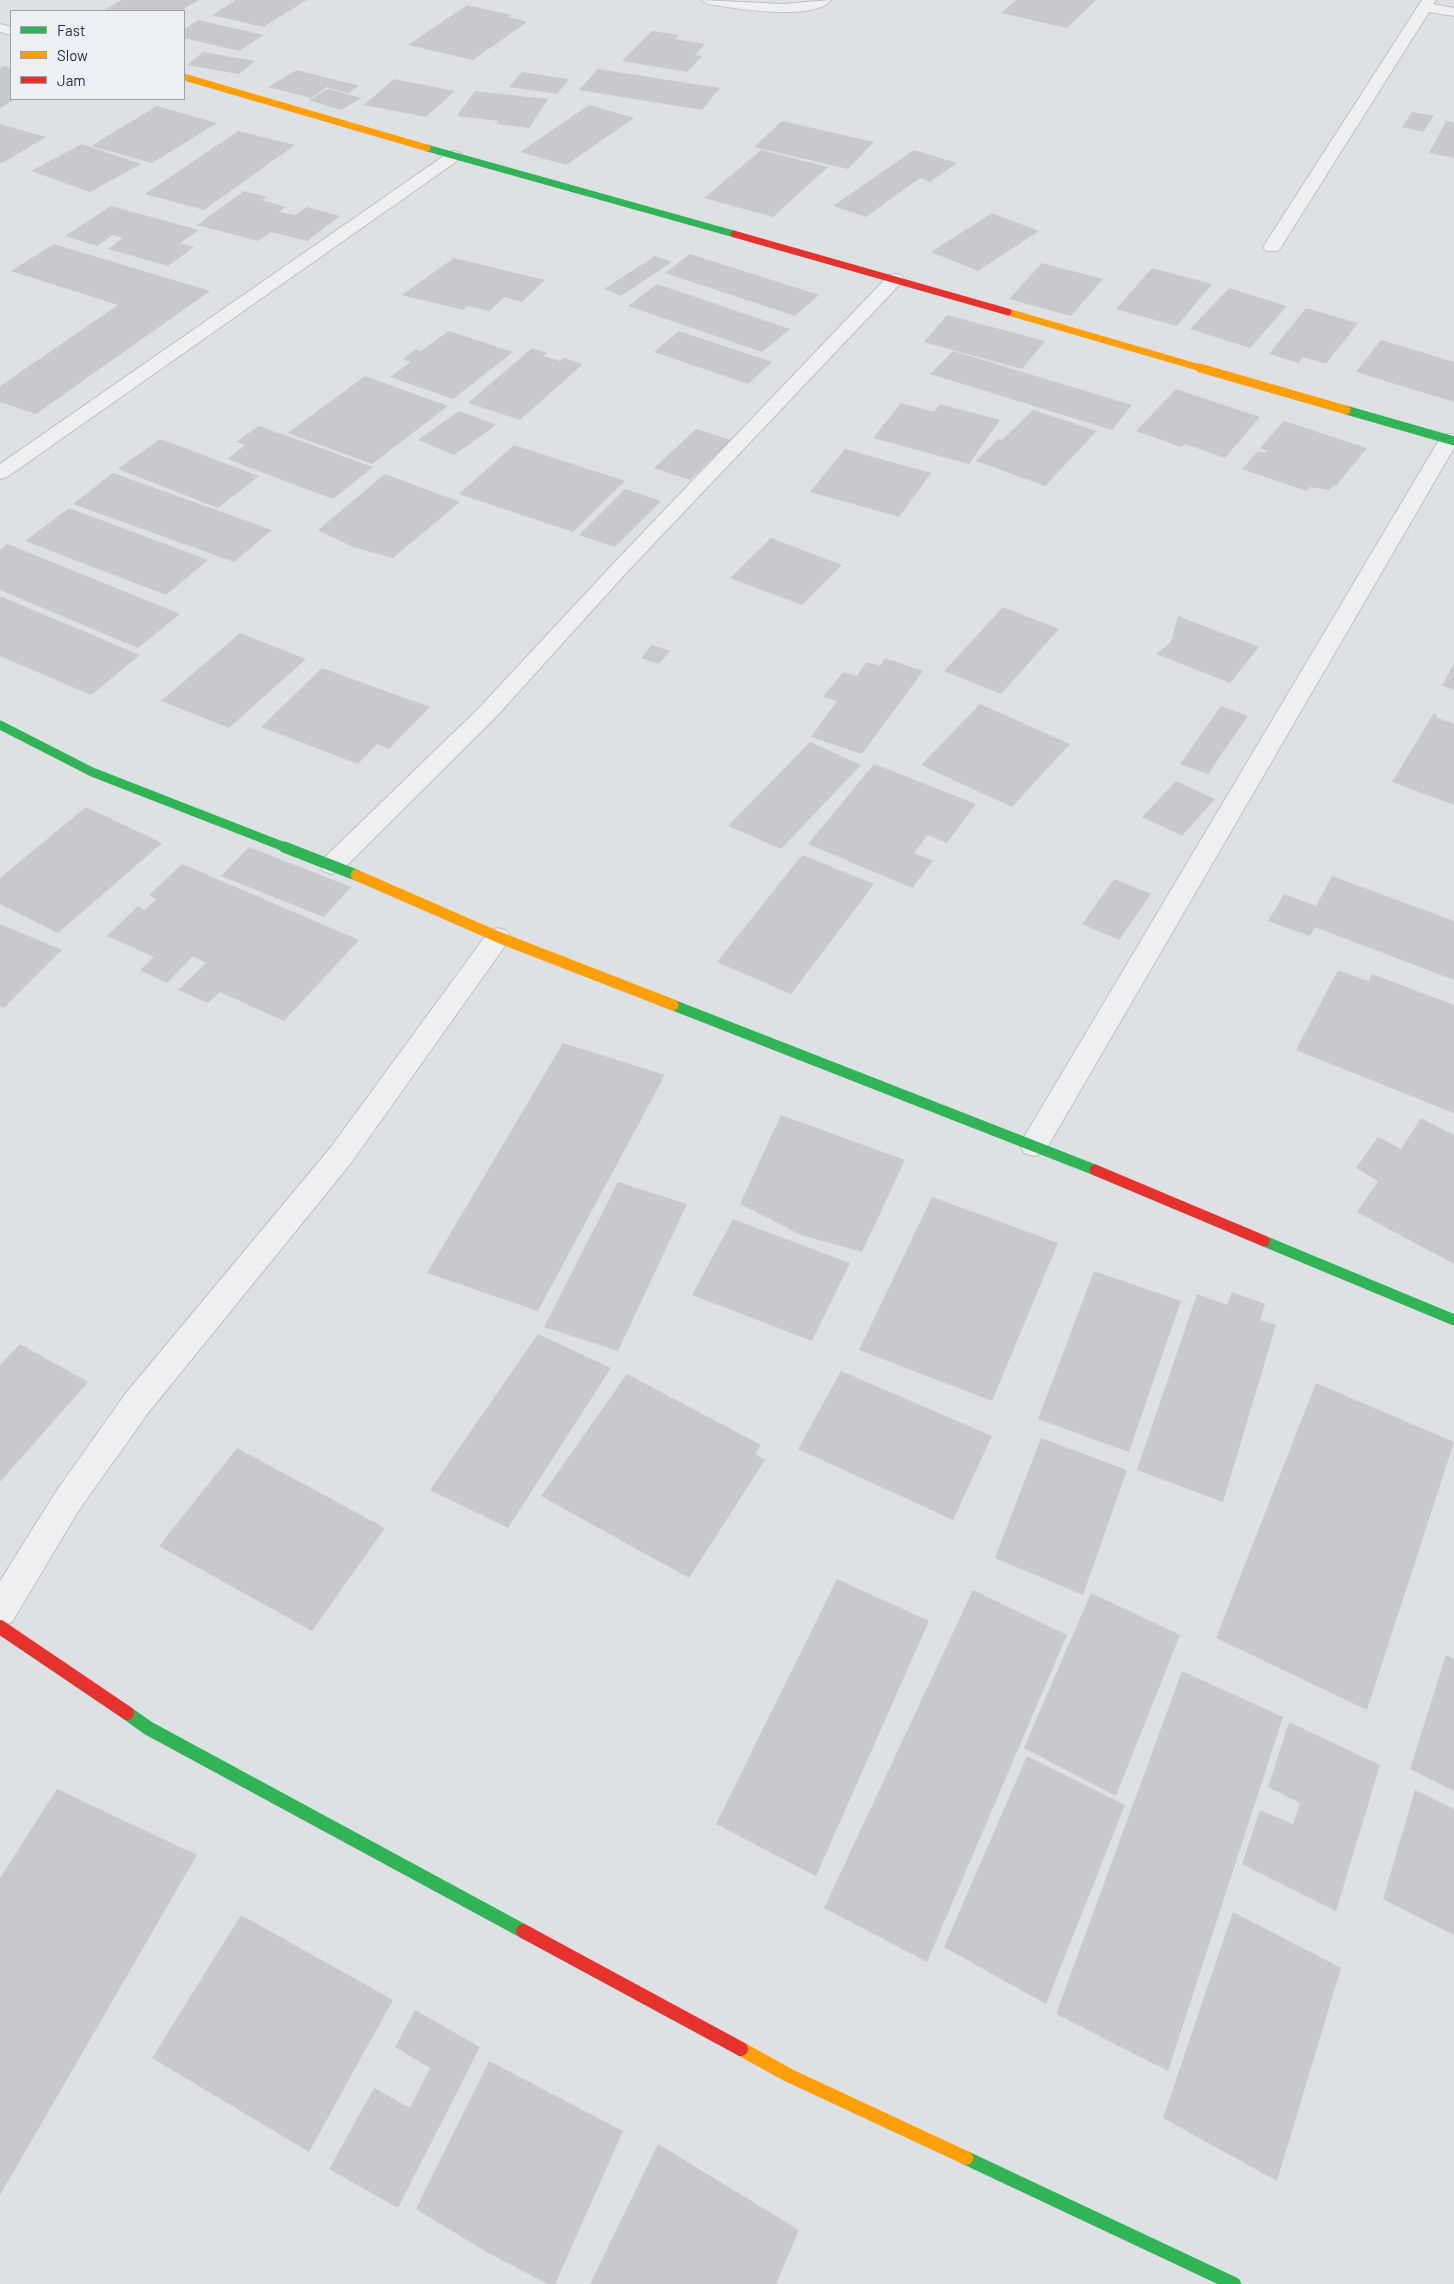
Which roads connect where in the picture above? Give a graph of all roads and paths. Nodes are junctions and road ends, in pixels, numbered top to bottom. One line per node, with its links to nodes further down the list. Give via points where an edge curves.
1 (708, 0): 2 (street, via 758,8 813,5)
2 (824, 0)
3 (1427, 4): 4 (street); 7 (street)
4 (1454, 12)
5 (185, 77): 6 (street)
6 (454, 156): 8 (street); 10 (street)
7 (1272, 247)
8 (895, 279): 9 (street); 12 (street, via 486,714)
9 (1452, 440): 14 (street)
10 (0, 473)
11 (0, 726): 12 (street, via 92,772)
12 (332, 865): 13 (street)
13 (498, 938): 14 (street); 16 (street, via 341,1154 137,1403 68,1500)
14 (1034, 1145): 15 (street)
15 (1454, 1320)
16 (0, 1611)
17 (0, 1627): 18 (street, via 148,1728 788,2075)
18 (1234, 2284)

